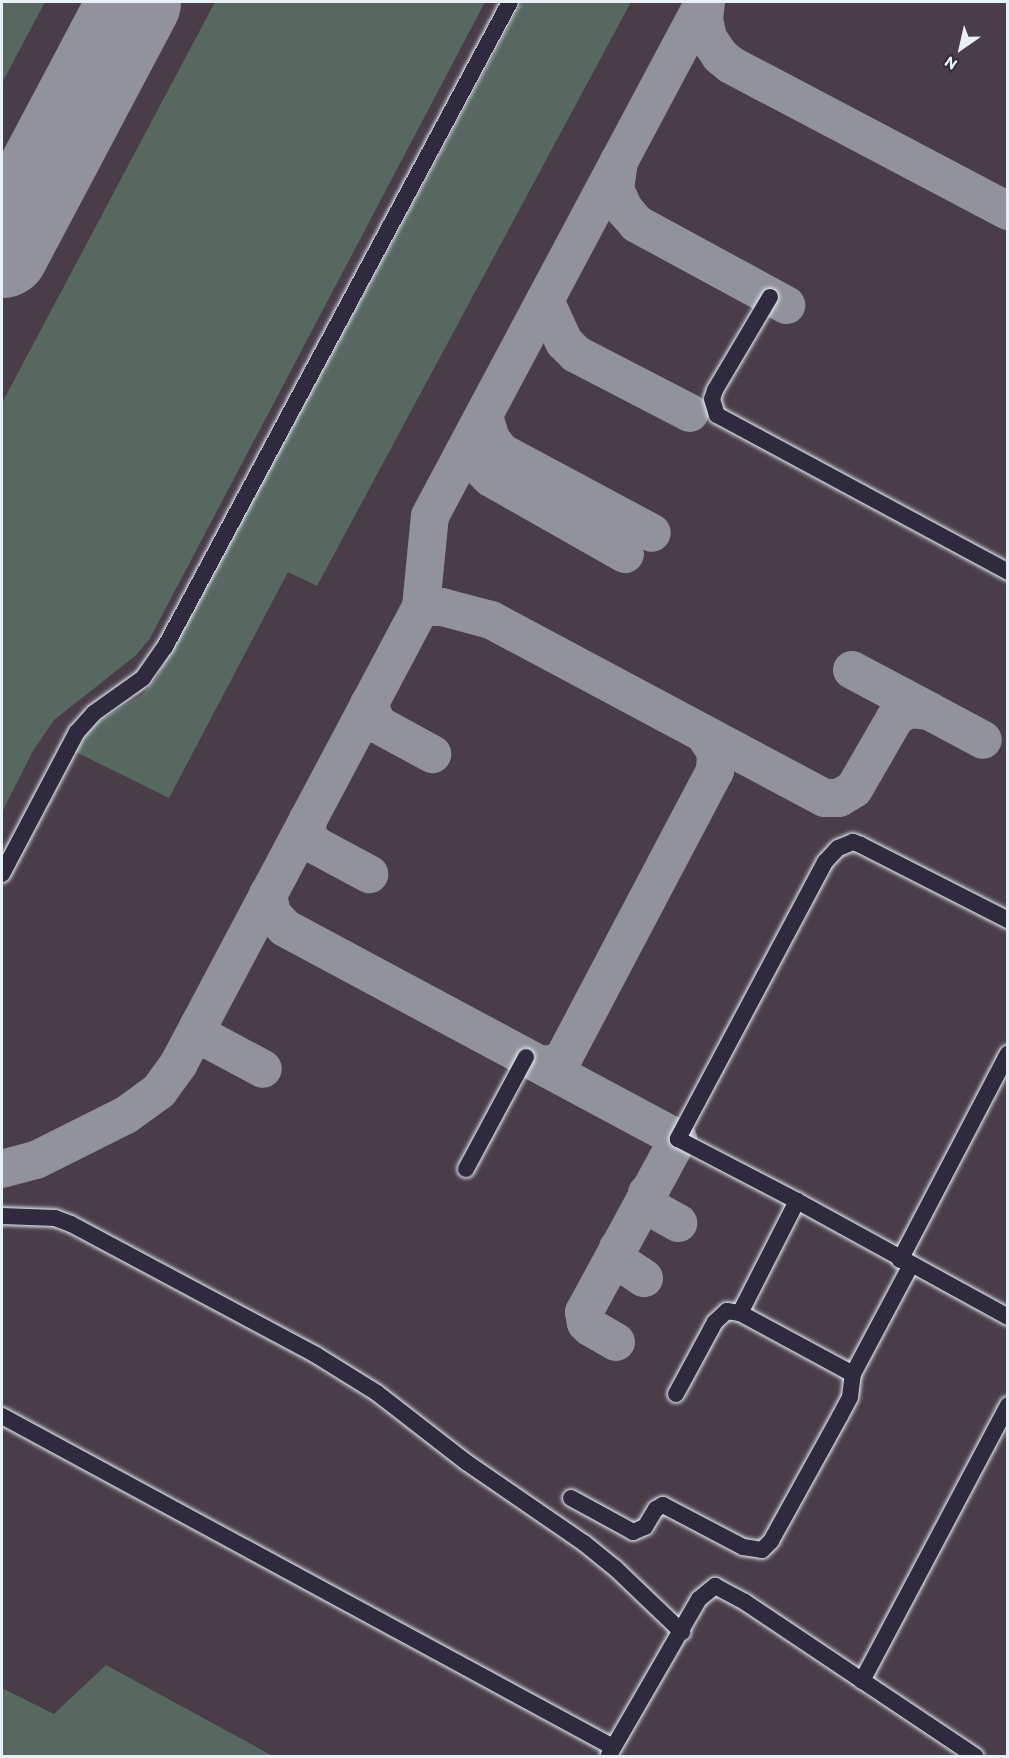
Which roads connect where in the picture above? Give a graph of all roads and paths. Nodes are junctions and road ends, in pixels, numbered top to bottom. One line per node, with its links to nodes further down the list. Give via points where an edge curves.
1 (510, 2): 4 (lane, via 165,647 143,678 94,713 77,732)
2 (771, 297): 3 (lane, via 715,390 712,399 717,415)
3 (1008, 572)
4 (2, 874)
5 (1008, 920): 9 (lane, via 853,842 831,854 678,1139)
6 (1008, 1053): 11 (lane)
7 (526, 1057): 8 (lane)
8 (466, 1169)
9 (797, 1201): 11 (lane); 12 (lane)
10 (2, 1216): 19 (lane, via 55,1218 71,1224 325,1360 377,1393 466,1462 584,1543)
11 (906, 1262): 13 (lane); 14 (lane)
12 (740, 1313): 14 (lane); 15 (lane, via 728,1311 718,1316)
13 (1008, 1317)
14 (853, 1374): 18 (lane, via 850,1397 771,1541 762,1550 743,1547 663,1505 645,1527 633,1532)
15 (676, 1394)
16 (1008, 1406): 20 (lane)
17 (2, 1416): 21 (lane)
18 (571, 1498)
19 (682, 1632): 20 (lane, via 699,1599 719,1586); 21 (lane)
20 (862, 1681): 22 (lane)
21 (610, 1752)
22 (975, 1756)

